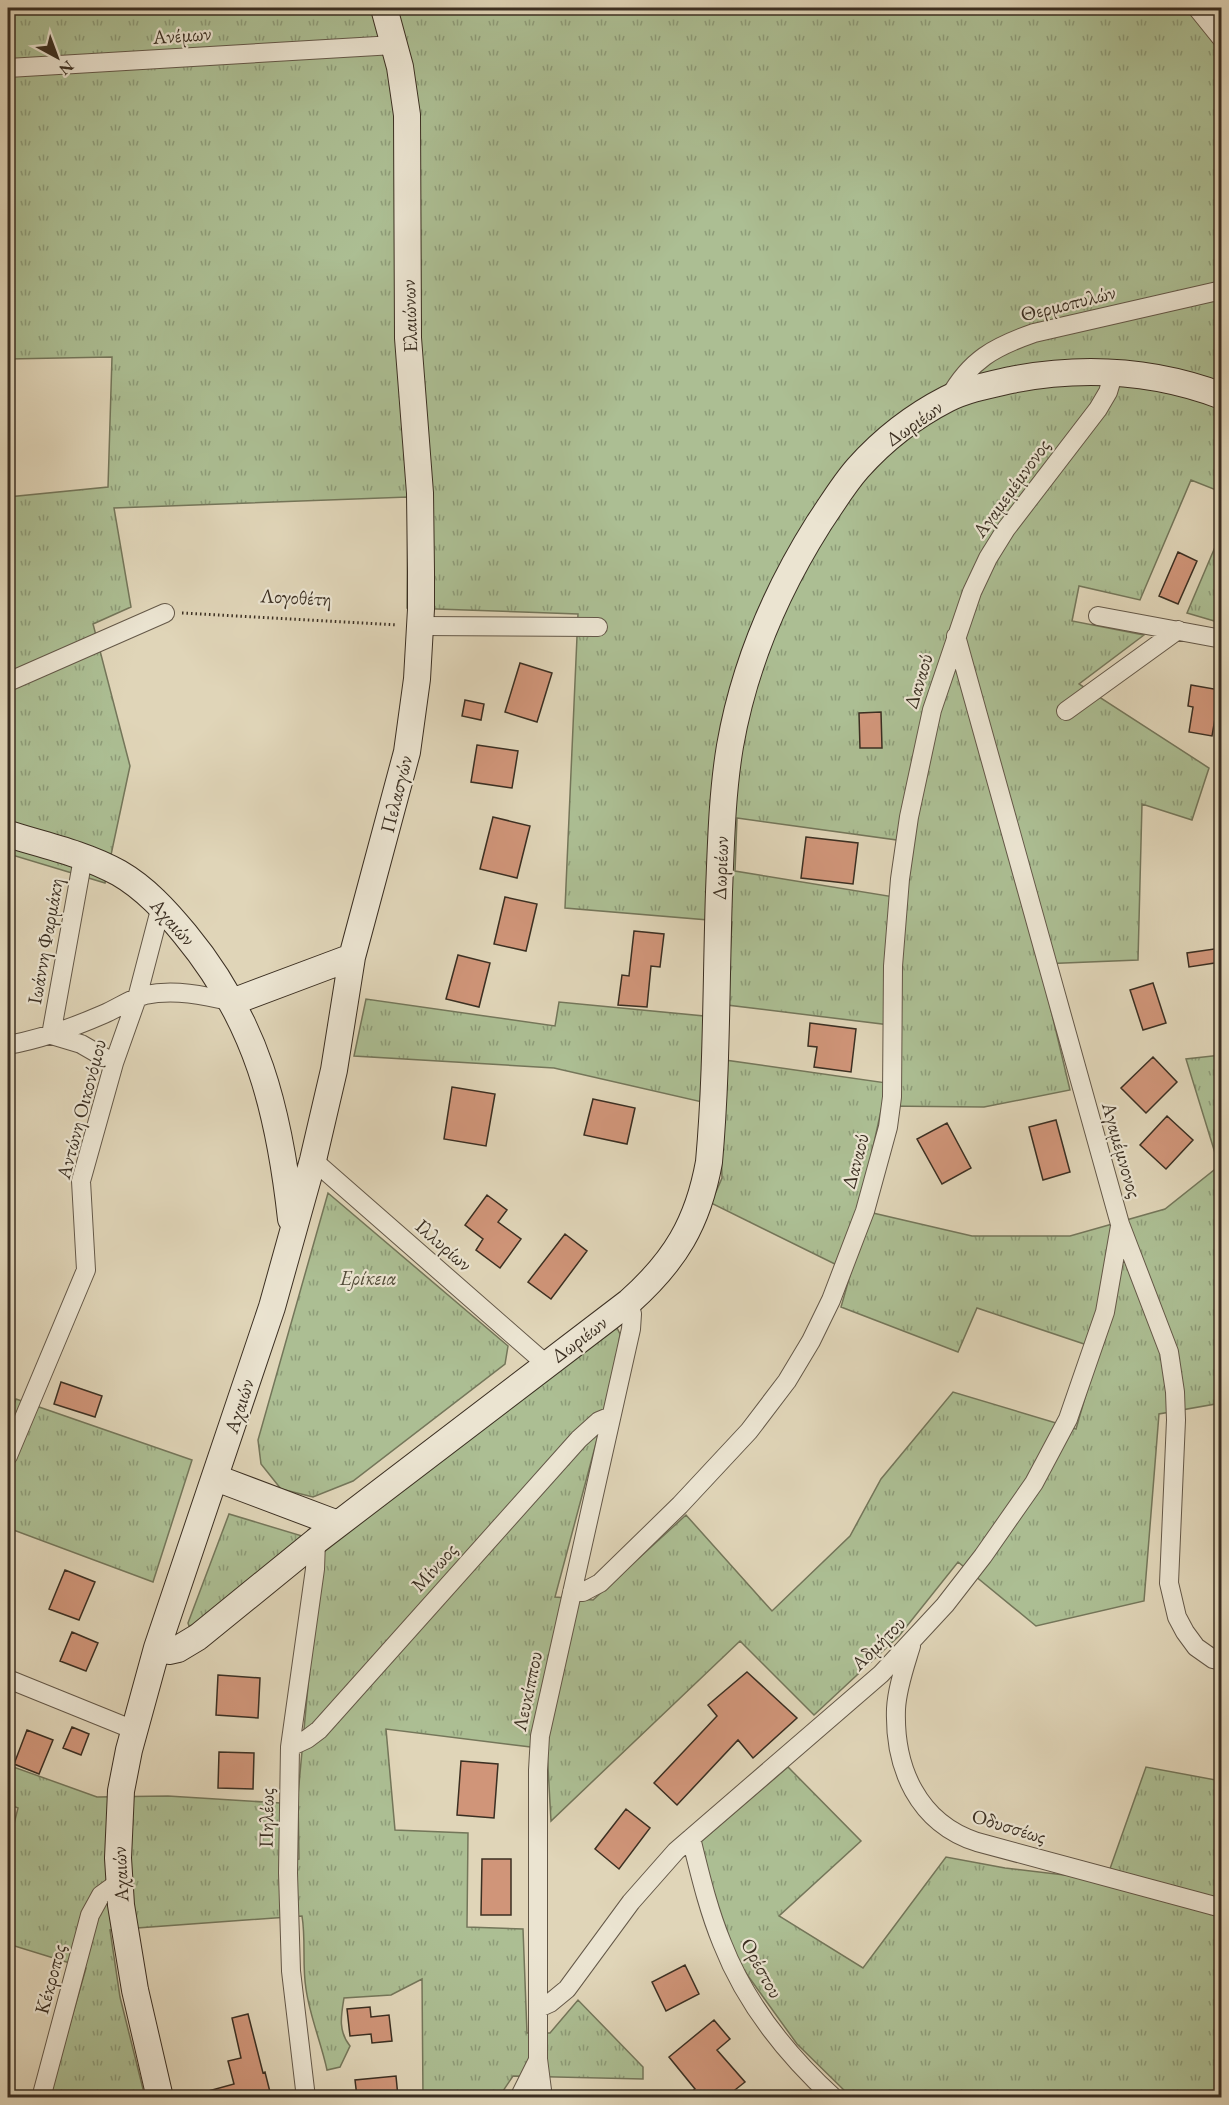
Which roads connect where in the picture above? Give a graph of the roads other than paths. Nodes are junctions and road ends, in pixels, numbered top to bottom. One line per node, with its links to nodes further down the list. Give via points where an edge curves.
1 (384, 8): 4 (main road, Ελαιώνων)
2 (1197, 8): 3 (street)
3 (1221, 39)
4 (394, 45): 5 (street, Ανέμων); 12 (main road, Ελαιώνων, via 407,115 408,338 420,493)
5 (8, 68)
6 (1221, 290): 9 (street, Θερμοπυλών, via 1008,342 978,360)
7 (1114, 372): 8 (main road, Δωριέων, via 1173,381); 9 (main road, Δωριέων, via 1045,375 985,386); 15 (street, Αγαμεμέμνονος, via 1098,409 996,543)
8 (1221, 396)
9 (949, 398): 31 (main road, Δωριέων, via 894,434 844,485 795,563 752,660 736,716 723,799 711,1142 706,1182 695,1217 680,1245)
10 (165, 612): 17 (street)
11 (1098, 616): 14 (street)
12 (420, 626): 13 (street); 22 (main road, Πελασγών, via 407,752)
13 (597, 627)
14 (1178, 630): 16 (street); 18 (street)
15 (956, 636): 29 (street, Αγαμέμνονος); 38 (street, Δαναού, via 926,734 905,844 895,931 888,1127 865,1210 831,1300 787,1382 749,1431 600,1583 583,1592)
16 (1221, 639)
17 (8, 682)
18 (1066, 711)
19 (8, 834): 20 (main road, Αχαιών)
20 (83, 858): 21 (main road, Αχαιών, via 120,874); 25 (street, Ιωάννη Φαρμάκη)
21 (161, 906): 23 (street, Αντώνη Οικονόμου); 24 (main road, Αχαιών, via 197,949)
22 (352, 957): 24 (main road); 28 (main road, Πελασγών, via 334,1070)
23 (137, 998): 24 (street, via 174,993); 25 (street); 27 (street, Αντώνη Οικονόμου)
24 (231, 1002): 30 (main road, Αχαιών, via 267,1086 281,1142)
25 (51, 1035): 26 (street); 27 (street, via 81,1044)
26 (8, 1045)
27 (114, 1064): 34 (street, Αντώνη Οικονόμου, via 81,1180 86,1270)
28 (313, 1160): 30 (main road, Πελασγών); 32 (street, Ιλλυρίων)
29 (1120, 1224): 39 (street, Αδμήτου, via 1105,1312 1079,1393 1059,1439 1003,1529); 41 (street, Αγαμέμνονος, via 1165,1340 1173,1376 1176,1420 1171,1594 1177,1617 1190,1640 1205,1654)
30 (293, 1231): 35 (main road, Αχαιών)
31 (629, 1302): 32 (main road, Δωριέων); 33 (street, Λευκίππου, via 631,1329)
32 (546, 1364): 36 (main road, Δωριέων)
33 (611, 1416): 38 (street, Λευκίππου); 44 (street, Μίνωος, via 579,1439 319,1730)
34 (8, 1456)
35 (216, 1478): 36 (main road); 40 (main road, Αχαιών)
36 (338, 1524): 37 (main road, Δωριέων)
37 (316, 1541): 40 (main road, Δωριέων, via 188,1644 169,1651); 44 (street, Πηλέως)
38 (572, 1592): 48 (street, Λευκίππου, via 539,1751)
39 (912, 1642): 45 (street, Αδμήτου, via 864,1689); 47 (street, Οδυσσέως, via 898,1694 897,1734 911,1788 929,1814 977,1842)
40 (157, 1648): 43 (main road, Αχαιών)
41 (1221, 1661)
42 (8, 1679): 43 (street)
43 (134, 1730): 46 (main road, Αχαιών, via 120,1799)
44 (290, 1747): 52 (street, Πηλέως, via 291,1971)
45 (691, 1838): 48 (street, Αδμήτου, via 646,1884 567,1989); 55 (street, Ορέστου, via 709,1908 740,1981 781,2042)
46 (119, 1882): 50 (street, Κέκροπος, via 101,1895 90,1915); 51 (main road, Αχαιών, via 135,1990)
47 (1221, 1908)
48 (539, 2008): 49 (street, Λευκίππου)
49 (538, 2059): 53 (street); 54 (street, Λευκίππου)
50 (40, 2097)
51 (160, 2097)
52 (306, 2097)
53 (519, 2097)
54 (543, 2097)
55 (834, 2097)

